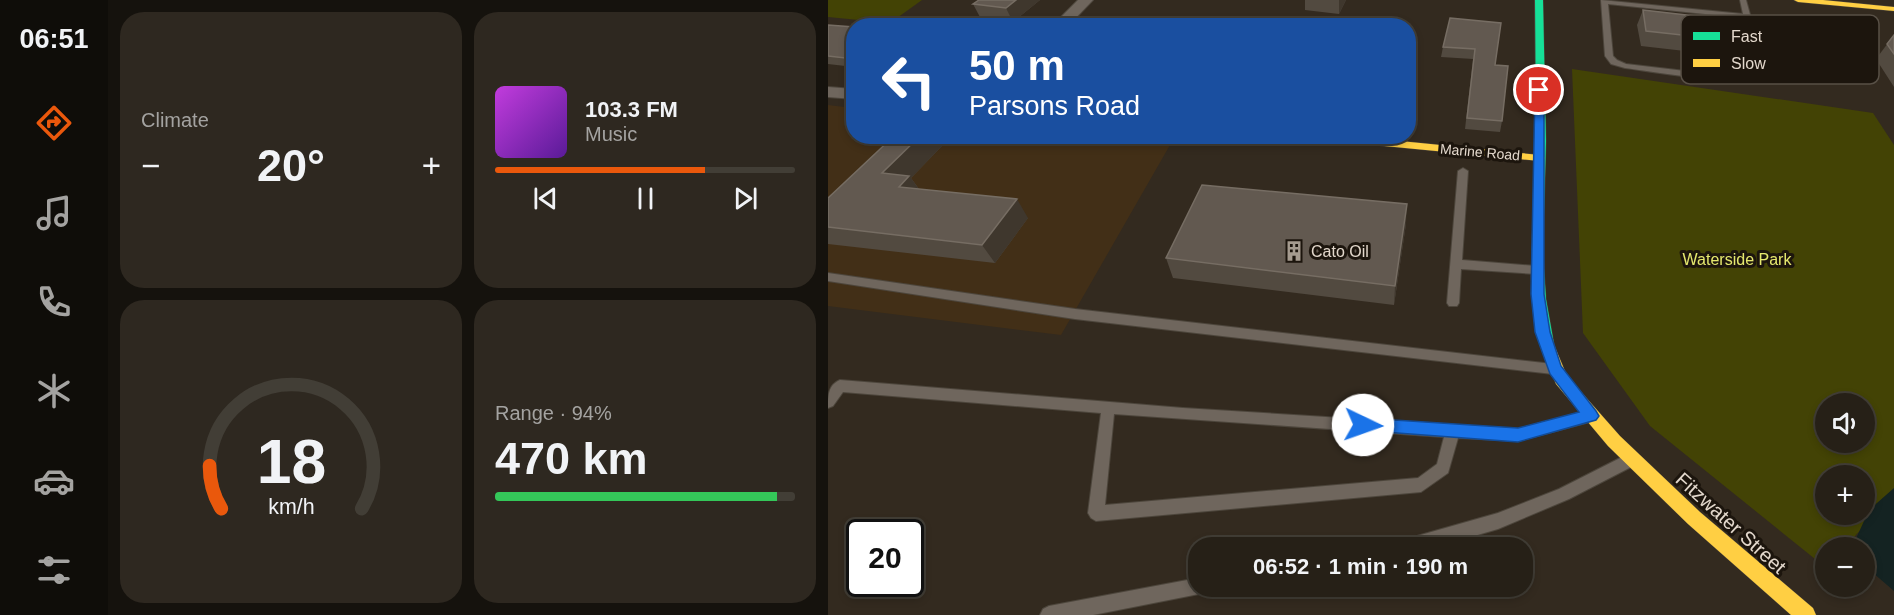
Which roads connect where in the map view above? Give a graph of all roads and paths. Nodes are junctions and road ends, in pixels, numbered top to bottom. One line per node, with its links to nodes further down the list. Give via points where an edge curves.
1 (1086, 0): 9 (street)
2 (1539, 0): 14 (street, Fitzwater Street)
3 (1743, 0): 8 (lane)
4 (1798, 0): 6 (street)
5 (1604, 1): 7 (lane); 10 (lane, via 1609,56 1614,62)
6 (1894, 9)
7 (1737, 15)
8 (1746, 15)
9 (1067, 18)
10 (1681, 73)
11 (828, 92): 12 (street)
12 (846, 93)
13 (1395, 144): 14 (street, Marine Road)
14 (1540, 158): 17 (street, Fitzwater Street)
15 (1463, 171): 16 (lane)
16 (1456, 264): 17 (lane); 19 (lane)
17 (1537, 270): 20 (street, Fitzwater Street, via 1542,332)
18 (828, 277): 20 (lane, via 1075,314)
19 (1453, 303)
20 (1555, 369): 23 (street, Fitzwater Street)
21 (828, 402): 22 (lane, via 840,386)
22 (1108, 408): 24 (lane); 24 (lane, via 1096,513 1421,485 1443,468)
23 (1591, 416): 24 (lane, via 1518,435); 25 (street, Fitzwater Street)
24 (1453, 431)
25 (1631, 460): 26 (lane, via 1498,521); 29 (street, Fitzwater Street)
26 (1442, 537)
27 (1188, 588): 28 (lane)
28 (1049, 615)
29 (1806, 615)

